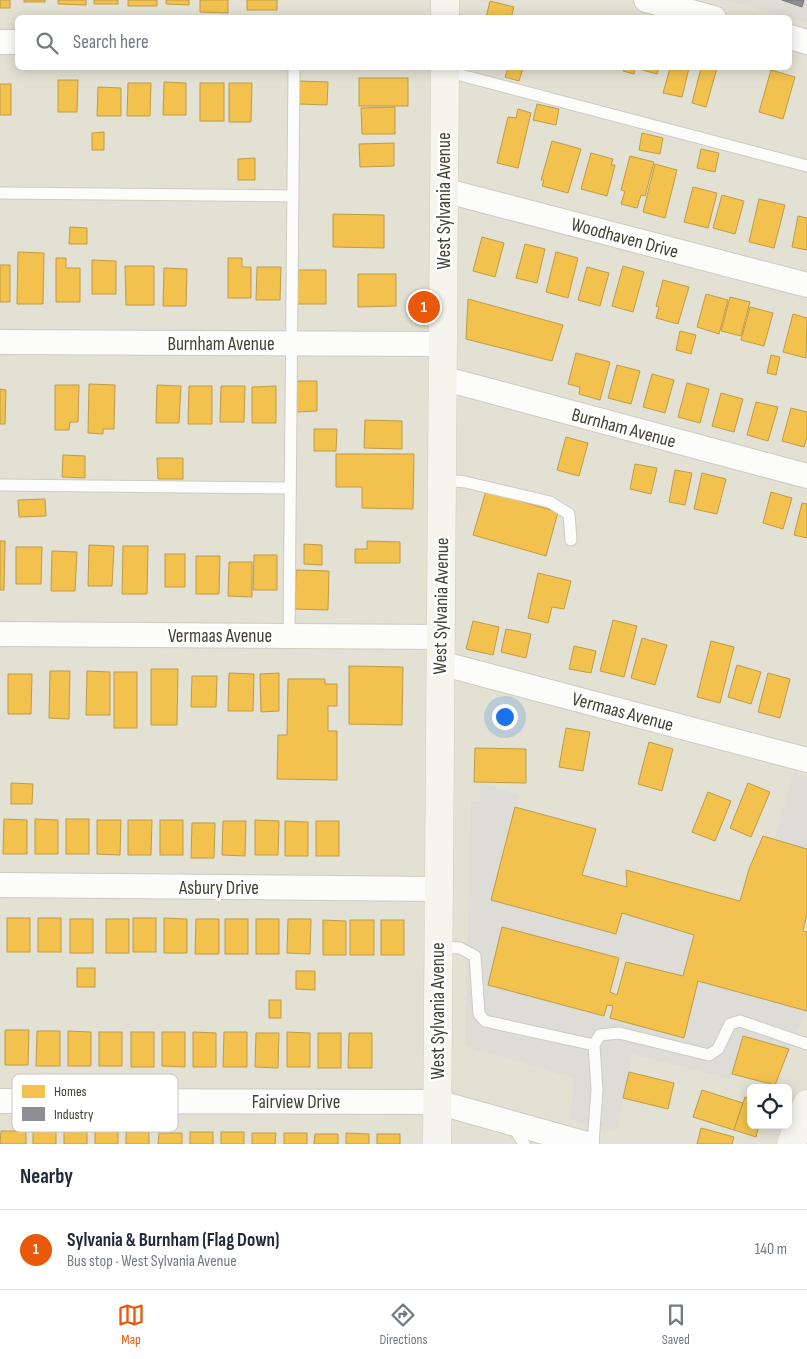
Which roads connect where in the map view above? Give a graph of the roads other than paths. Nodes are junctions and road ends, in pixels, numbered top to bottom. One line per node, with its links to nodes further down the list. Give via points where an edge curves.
1 (445, 0): 4 (main road)
2 (646, 0): 3 (street)
3 (673, 3): 5 (street)
4 (445, 15)
5 (706, 15)
6 (792, 38): 9 (street)
7 (0, 42): 8 (street)
8 (15, 42)
9 (807, 42)
10 (294, 70): 16 (lane)
11 (444, 70): 14 (main road, West Sylvania Avenue)
12 (448, 70): 13 (lane)
13 (807, 166)
14 (443, 190): 17 (street, Woodhaven Drive); 20 (main road, West Sylvania Avenue)
15 (0, 193): 16 (lane)
16 (293, 196): 19 (lane)
17 (807, 285)
18 (0, 342): 19 (street, Burnham Avenue)
19 (291, 343): 20 (street, Burnham Avenue); 25 (lane)
20 (442, 344): 21 (main road, West Sylvania Avenue)
21 (442, 378): 22 (street, Burnham Avenue); 23 (main road, West Sylvania Avenue)
22 (807, 476)
23 (441, 479): 26 (lane, via 550,502 570,514); 29 (main road, West Sylvania Avenue)
24 (0, 485): 25 (lane)
25 (290, 488): 28 (lane)
26 (571, 540)
27 (0, 634): 28 (street, Vermaas Avenue)
28 (289, 636): 29 (street, Vermaas Avenue)
29 (440, 650): 30 (street, Vermaas Avenue); 32 (main road, West Sylvania Avenue)
30 (807, 760)
31 (0, 885): 32 (street, Asbury Drive)
32 (438, 889): 33 (main road, West Sylvania Avenue)
33 (437, 947): 35 (lane, via 460,948 475,956 479,1014 485,1021); 37 (main road, West Sylvania Avenue)
34 (807, 1044): 35 (lane, via 740,1022 730,1024 718,1049 709,1055 620,1033 600,1035)
35 (594, 1045): 43 (lane, via 597,1090)
36 (178, 1101): 37 (street, Fairview Drive)
37 (437, 1102): 39 (street, Fairview Drive); 40 (main road, West Sylvania Avenue)
38 (807, 1104): 44 (main road)
39 (510, 1122): 41 (lane); 42 (street, Fairview Drive)
40 (437, 1144)
41 (524, 1144)
42 (587, 1144)
43 (593, 1144)
44 (791, 1144)

